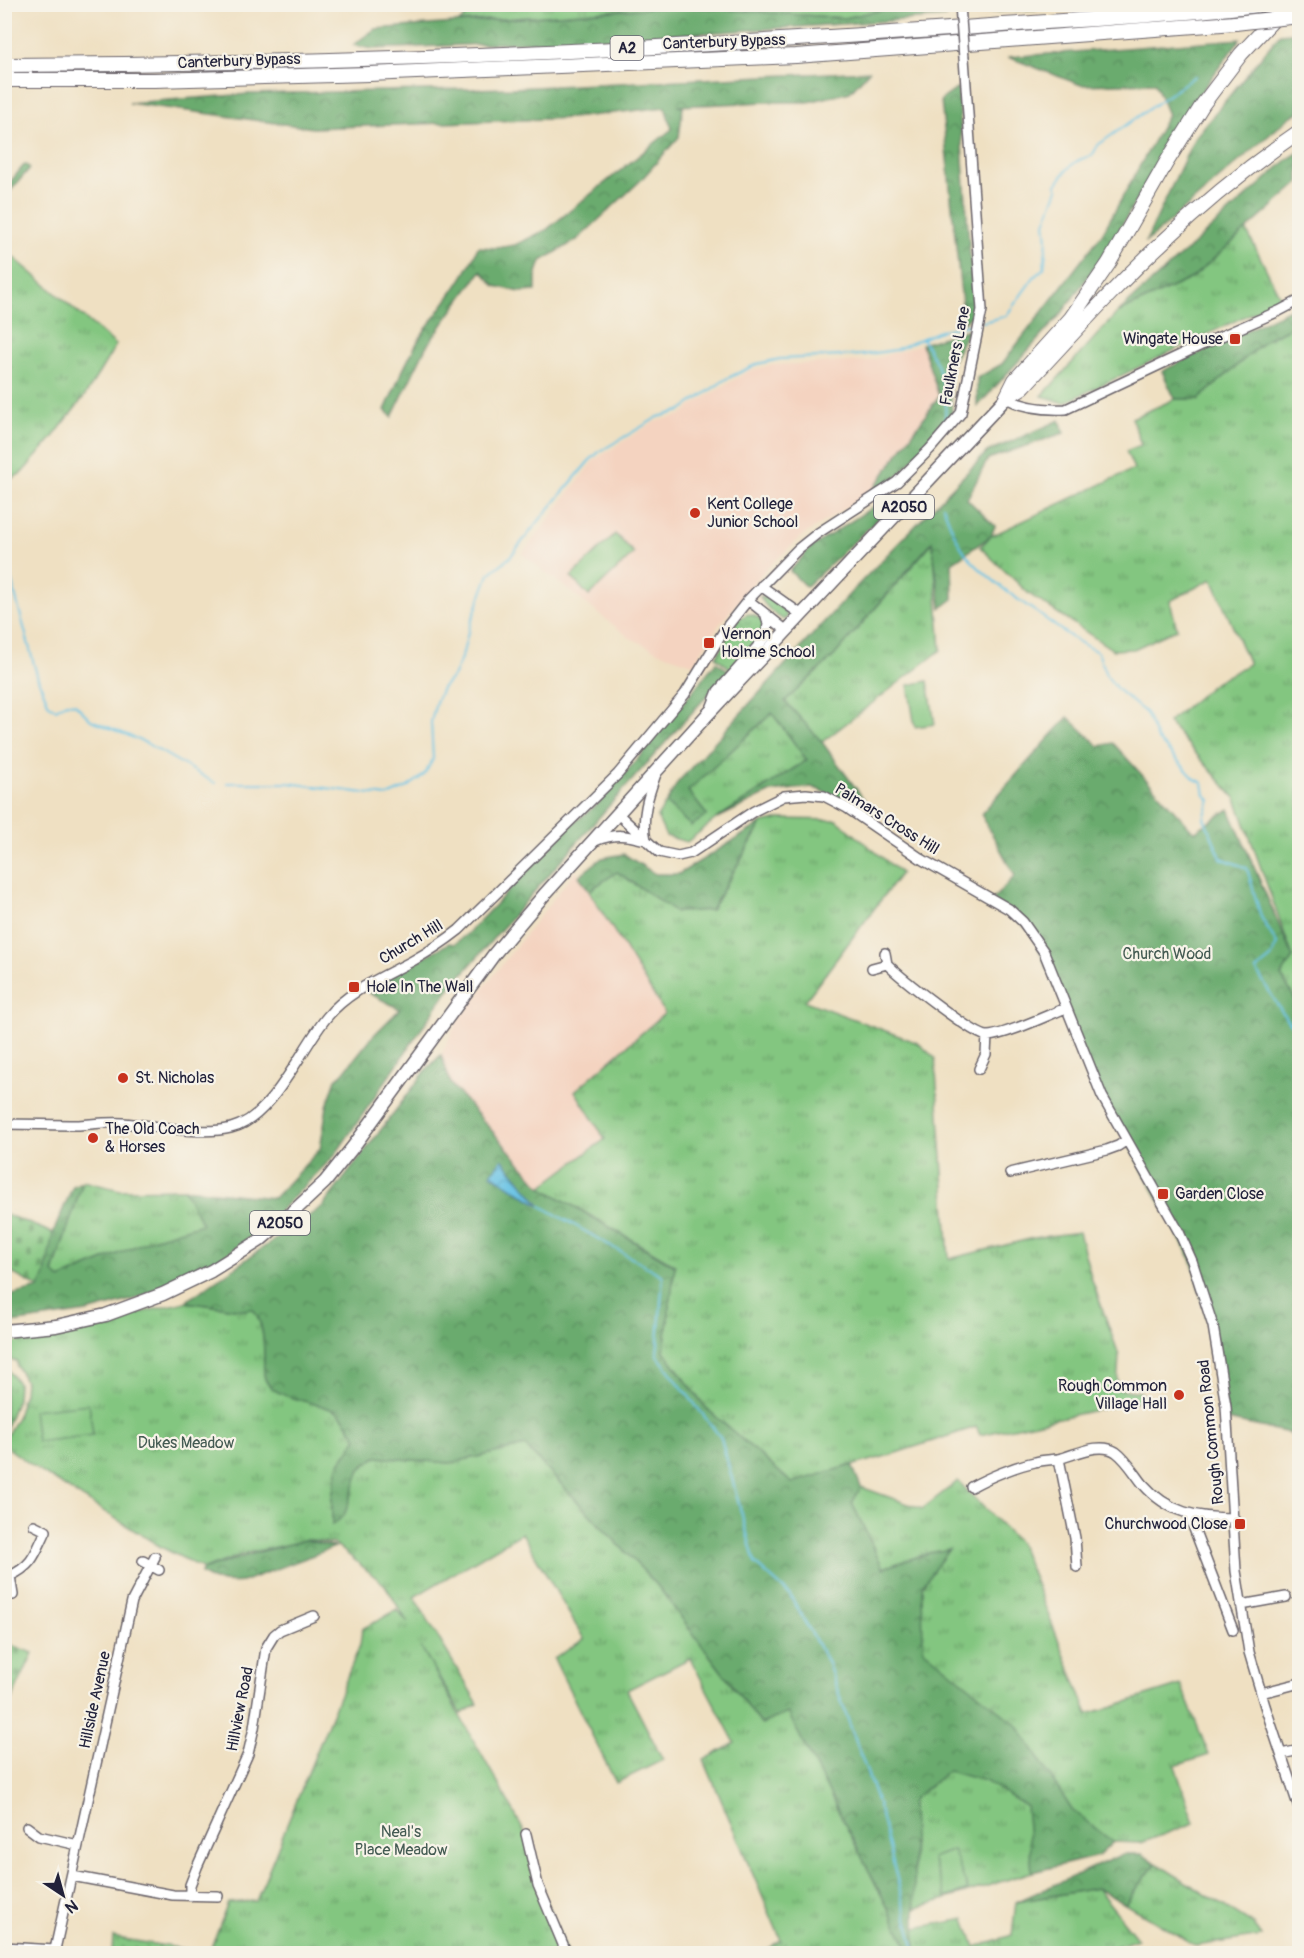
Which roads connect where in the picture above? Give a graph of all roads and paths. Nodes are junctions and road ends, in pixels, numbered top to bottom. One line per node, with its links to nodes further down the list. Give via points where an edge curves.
1 (960, 4): 10 (street, Faulkners Lane, bridge, via 982,310 961,413 897,482 818,533)
2 (1268, 4): 5 (highway, Canterbury Bypass / A2, via 797,40 369,59)
3 (1288, 4): 9 (highway, via 1241,54 1203,104 1098,280 1071,318 1016,380)
4 (1299, 16): 6 (highway, Canterbury Bypass / A2, bridge, via 796,56 369,74)
5 (4, 65)
6 (4, 80)
7 (1299, 131): 9 (highway, via 1163,241 1023,387)
8 (1299, 300): 9 (street, via 1066,409 1049,410)
9 (1006, 398): 12 (main road, A2050)
10 (761, 586): 11 (street, Faulkners Lane); 12 (street)
11 (748, 600): 13 (street); 26 (street, Church Hill, via 725,628 685,694 618,774 459,930 374,981 328,1015 273,1096 243,1123 215,1130 121,1123)
12 (802, 615): 14 (main road, A2050)
13 (765, 616): 14 (street); 15 (street, via 766,636 718,691)
14 (787, 631): 15 (main road, A2050)
15 (708, 714): 16 (main road, A2050)
16 (657, 772): 17 (main road, A2050); 18 (street, via 647,797 643,828)
17 (618, 814): 18 (street, Palmars Cross Hill); 19 (main road, A2050)
18 (646, 840): 19 (street, via 621,834); 23 (street, Palmars Cross Hill, via 660,852 686,855 784,796 824,796 923,860 1009,909 1044,952)
19 (593, 841): 29 (main road, A2050, via 495,952 325,1182 259,1241 211,1271 106,1315 56,1326)
20 (885, 953): 21 (street)
21 (887, 964): 22 (street); 24 (street, via 971,1029)
22 (872, 968)
23 (1066, 1008): 24 (street); 27 (street, Rough Common Road, via 1102,1096)
24 (987, 1036): 25 (street, via 986,1054)
25 (979, 1069)
26 (4, 1124)
27 (1127, 1140): 28 (street, via 1107,1150); 33 (street, Rough Common Road, via 1179,1232 1213,1326 1226,1406)
28 (1010, 1173)
29 (4, 1331)
30 (1059, 1459): 31 (street, via 1033,1462); 32 (street, via 1110,1449 1154,1497); 36 (street)
31 (971, 1486)
32 (1188, 1513): 33 (street); 41 (street, Rough Common Road)
33 (1234, 1518): 40 (street, Rough Common Road)
34 (34, 1525): 37 (street, via 46,1531 37,1551 26,1567)
35 (152, 1563): 51 (street, Hillside Avenue, via 132,1601)
36 (1077, 1568)
37 (7, 1572): 38 (street)
38 (13, 1595)
39 (1286, 1597): 40 (street)
40 (1241, 1602): 41 (street); 45 (street, Rough Common Road)
41 (1224, 1605): 43 (street, Rough Common Road)
42 (314, 1616): 53 (street, Hillview Road, via 280,1630 266,1648 248,1754 197,1867)
43 (1233, 1630)
44 (1299, 1683): 45 (street)
45 (1261, 1693): 47 (street, Rough Common Road)
46 (1299, 1750): 47 (street)
47 (1281, 1754): 48 (street, Rough Common Road)
48 (1299, 1811)
49 (27, 1827): 51 (street, via 39,1836)
50 (526, 1834): 57 (street, via 538,1885)
51 (78, 1845): 52 (street, Hillside Avenue)
52 (72, 1876): 53 (street); 56 (street, Hillside Avenue)
53 (190, 1896): 54 (street)
54 (218, 1896)
55 (4, 1947): 56 (street)
56 (54, 1952)
57 (567, 1953)

